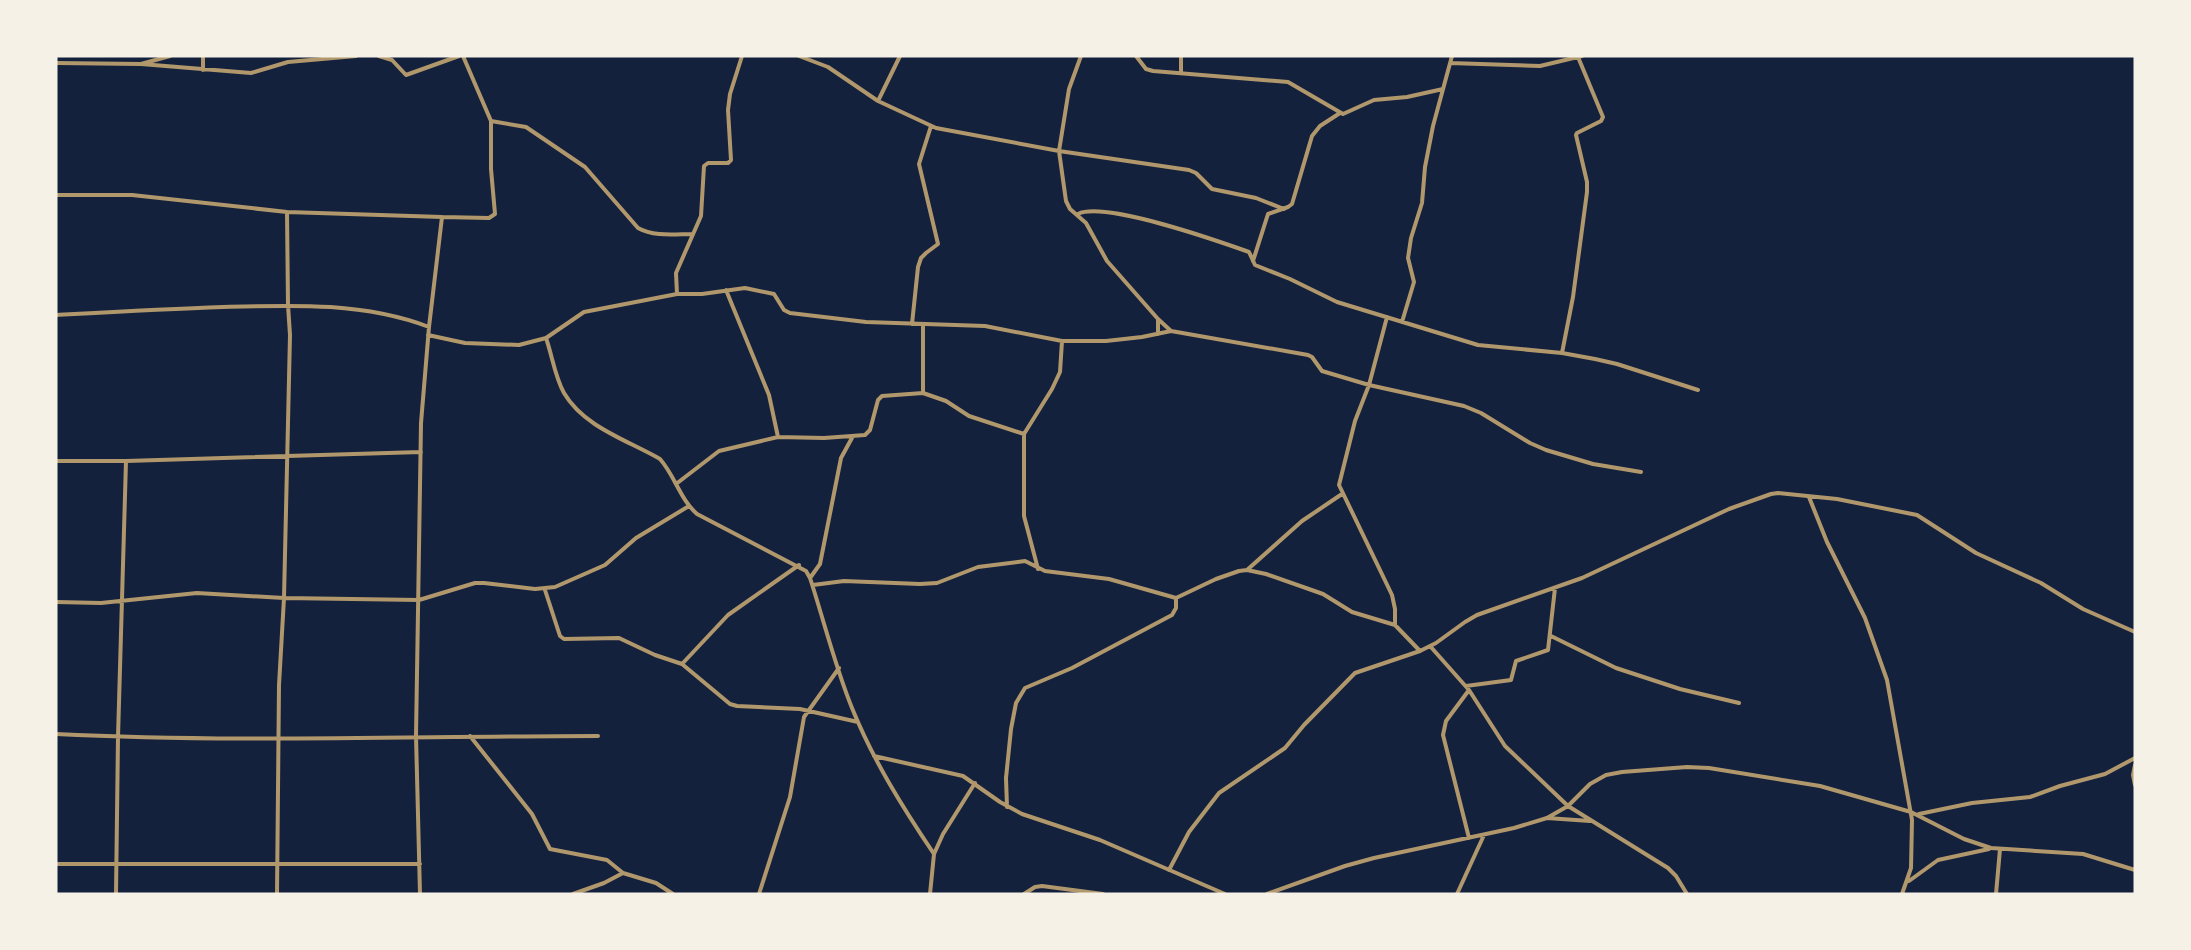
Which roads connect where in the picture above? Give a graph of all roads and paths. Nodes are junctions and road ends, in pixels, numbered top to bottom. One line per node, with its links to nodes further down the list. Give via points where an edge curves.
1 (170, 56): 16 (street)
2 (203, 56): 17 (street)
3 (356, 56): 17 (street, via 288,62 251,73)
4 (379, 56): 5 (street, via 392,60 406,75 410,75)
5 (461, 56): 22 (street)
6 (742, 56): 30 (street, via 728,110 731,160 704,166 702,216)
7 (798, 56): 20 (street, via 828,67)
8 (900, 56): 20 (street)
9 (1080, 56): 24 (street, via 1069,89)
10 (1136, 56): 18 (street, via 1146,69)
11 (1181, 56): 18 (street)
12 (1452, 56): 15 (street)
13 (1580, 57): 15 (street, via 1540,66); 47 (street, via 1603,117 1576,135 1587,192)
14 (56, 63): 16 (street)
15 (1450, 63): 19 (street)
16 (141, 64): 17 (street)
17 (203, 70)
18 (1181, 73): 21 (street, via 1288,82)
19 (1443, 89): 21 (street, via 1374,100 1346,114); 38 (street, via 1427,152 1420,211 1411,238 1408,258 1414,282)
20 (878, 101): 23 (street)
21 (1340, 113): 26 (street, via 1316,129 1292,204)
22 (491, 121): 29 (street, via 491,169 496,214 489,218); 30 (street, via 526,127 585,167 638,228 652,233)
23 (931, 126): 24 (street); 39 (street, via 919,164 938,244 921,258)
24 (1059, 151): 26 (street, via 1189,170 1212,190 1256,198); 28 (street, via 1066,201)
25 (56, 195): 27 (street, via 132,195)
26 (1284, 209): 31 (street, via 1268,214)
27 (288, 212): 29 (street); 34 (street)
28 (1078, 214): 31 (street, via 1089,211 1112,214 1181,229 1249,252); 37 (street, via 1107,261)
29 (442, 217): 41 (street)
30 (693, 234): 33 (street, via 676,273)
31 (1252, 262): 36 (street, via 1337,302)
32 (726, 290): 33 (street); 39 (street, via 745,288 774,294 784,310 790,313); 53 (street, via 769,395)
33 (677, 294): 45 (street, via 584,312)
34 (288, 305): 35 (street); 41 (street, via 368,310); 55 (street)
35 (56, 316)
36 (1387, 317): 38 (street); 48 (street)
37 (1158, 319): 42 (street); 43 (street)
38 (1402, 322): 47 (street, via 1478,345)
39 (912, 324): 40 (street)
40 (923, 324): 46 (street, via 985,326); 50 (street)
41 (429, 327): 44 (street)
42 (1171, 331): 43 (street); 48 (street, via 1312,357 1322,371)
43 (1158, 334): 46 (street, via 1106,341)
44 (428, 335): 45 (street, via 487,345 519,345); 54 (street)
45 (546, 338): 59 (street, via 563,391 574,408 588,421 660,460)
46 (1062, 341): 51 (street, via 1060,372)
47 (1562, 353): 49 (street, via 1616,364)
48 (1369, 385): 58 (street, via 1464,406 1546,450 1593,464); 60 (street, via 1354,421 1340,480)
49 (1698, 390)
50 (923, 393): 51 (street, via 946,401 969,416); 52 (street, via 880,398 868,434)
51 (1024, 434): 64 (street, via 1024,516)
52 (852, 436): 53 (street); 66 (street, via 841,458 820,564)
53 (778, 437): 59 (street, via 719,451)
54 (421, 452): 55 (street); 72 (street)
55 (288, 456): 57 (street); 70 (street)
56 (56, 461): 57 (street)
57 (126, 461): 73 (street)
58 (1640, 472)
59 (676, 484): 62 (street)
60 (1342, 494): 65 (street, via 1302,521); 75 (street, via 1392,595)
61 (1809, 497): 68 (street, via 1771,494 1722,512 1613,565); 76 (street, via 1868,504 1917,515 1976,552 2041,583 2083,609); 99 (street, via 1826,542 1865,618 1887,680)
62 (689, 506): 63 (street, via 707,520); 69 (street, via 636,538 605,565)
63 (799, 565): 66 (street); 80 (street, via 728,615)
64 (1038, 570): 67 (street, via 1025,561 978,567 937,583 844,581); 71 (street, via 1109,580)
65 (1247, 570): 71 (street, via 1224,576); 75 (street, via 1322,594 1352,612)
66 (810, 578): 67 (street)
67 (813, 585): 81 (street)
68 (1555, 588): 77 (street); 78 (street, via 1477,615)
69 (545, 590): 72 (street, via 475,583); 80 (street, via 560,636 564,639 619,638)
70 (284, 598): 72 (street); 73 (street, via 198,593); 91 (street)
71 (1176, 598): 98 (street, via 1172,615 1072,668 1025,688 1016,704 1011,729)
72 (419, 600): 87 (street)
73 (121, 601): 74 (street); 90 (street)
74 (56, 602)
75 (1395, 625): 79 (street)
76 (2135, 632)
77 (1551, 636): 82 (street, via 1548,650 1516,661 1511,680); 83 (street, via 1616,668 1680,689)
78 (1430, 646): 79 (street); 82 (street)
79 (1420, 651): 112 (street, via 1355,673 1285,748 1219,793 1189,832)
80 (682, 664): 84 (street, via 730,704)
81 (839, 668): 84 (street); 85 (street)
82 (1467, 688): 97 (street, via 1505,746); 104 (street, via 1446,721 1443,735)
83 (1738, 703)
84 (808, 711): 85 (street); 121 (street, via 802,724 790,797)
85 (858, 722): 92 (street)
86 (56, 734): 90 (street)
87 (416, 736): 88 (street); 91 (street); 111 (street)
88 (470, 736): 89 (street); 114 (street, via 532,814 550,849 607,860)
89 (598, 736)
90 (118, 737): 91 (street); 108 (street)
91 (278, 739): 110 (street)
92 (874, 756): 95 (street, via 950,772); 107 (street)
93 (2135, 758): 100 (street, via 2105,774 2030,797 1972,803)
94 (2135, 764): 96 (street)
95 (975, 783): 98 (street); 107 (street)
96 (2135, 785)
97 (1568, 806): 99 (street, via 1590,784 1606,775 1687,767 1820,786); 101 (street); 102 (street)
98 (1007, 807): 112 (street, via 1100,840)
99 (1911, 812): 100 (street); 115 (street, via 1912,868)
100 (1918, 815): 105 (street, via 1964,839)
101 (1547, 818): 102 (street); 103 (street)
102 (1592, 822): 128 (street, via 1668,868)
103 (1484, 835): 104 (street); 127 (street)
104 (1469, 838): 126 (street, via 1345,866)
105 (1991, 848): 106 (street); 115 (street, via 1938,860)
106 (2000, 849): 113 (street, via 2084,854); 130 (street)
107 (934, 854): 122 (street)
108 (116, 863): 109 (street); 110 (street); 116 (street)
109 (56, 864)
110 (278, 864): 111 (street); 117 (street)
111 (420, 864): 118 (street)
112 (1169, 870): 125 (street)
113 (2135, 870)
114 (623, 873): 119 (street); 120 (street, via 656,883)
115 (1908, 882): 129 (street)
116 (116, 894)
117 (277, 894)
118 (420, 894)
119 (573, 894)
120 (673, 894)
121 (759, 894)
122 (930, 894)
123 (1024, 894): 124 (street, via 1042,886)
124 (1103, 894)
125 (1224, 894)
126 (1267, 894)
127 (1457, 894)
128 (1687, 894)
129 (1902, 894)
130 (1996, 894)

